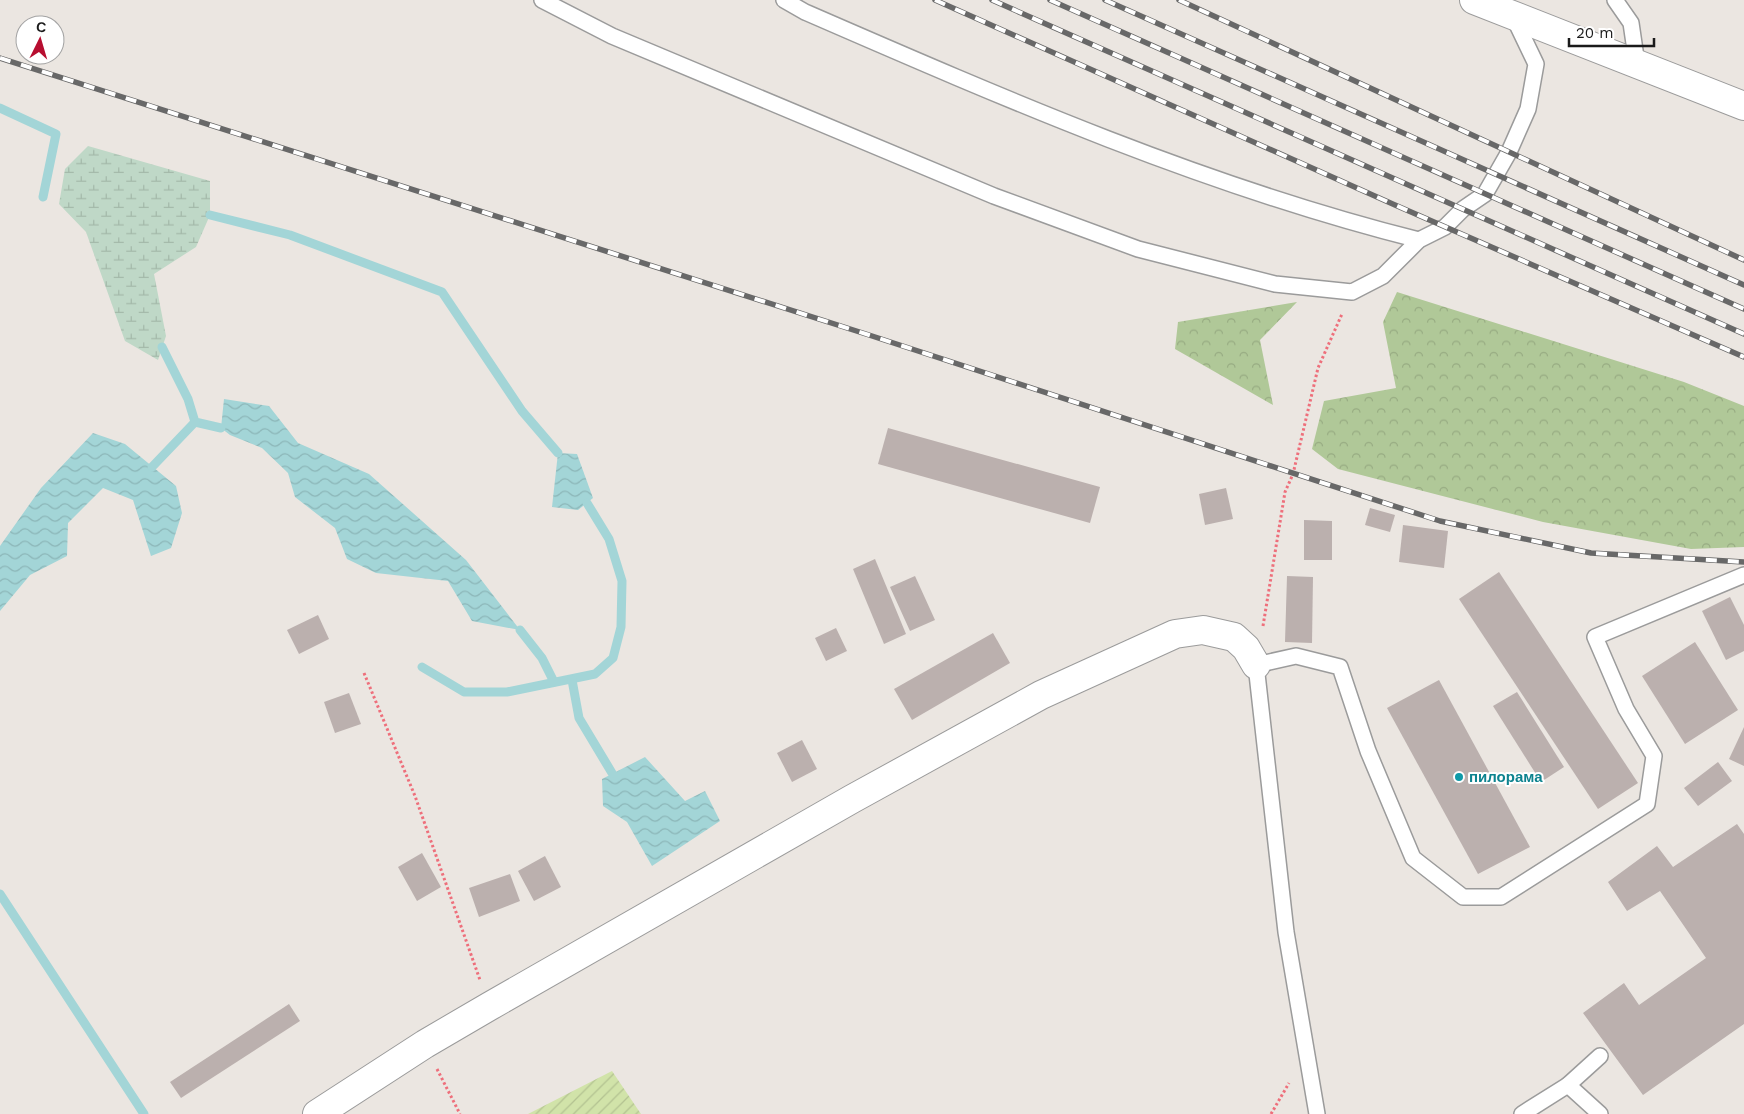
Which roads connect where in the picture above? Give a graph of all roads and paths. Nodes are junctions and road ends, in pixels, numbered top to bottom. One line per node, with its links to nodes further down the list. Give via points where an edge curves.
1 (542, 0): 9 (lane, via 612,36 985,192 1138,249 1275,284)
2 (784, 0): 8 (lane, via 959,78 1218,180)
3 (1474, 0): 5 (street)
4 (1616, 0): 6 (lane, via 1631,24)
5 (1512, 14): 6 (street); 8 (lane, via 1536,64 1528,109 1486,194 1463,209 1445,227)
6 (1637, 64): 7 (street)
7 (1744, 106)
8 (1419, 240): 9 (lane, via 1383,276)
9 (1352, 292): 11 (path, via 1318,368 1286,492)
10 (1744, 575): 11 (lane, via 1595,637 1626,709 1654,756 1647,804 1501,897 1463,897 1413,858 1368,750 1340,667 1296,656)
11 (1256, 665): 13 (street, via 1246,648 1234,637 1204,630 1175,634 1041,695); 19 (lane, via 1286,932)
12 (364, 673): 13 (path, via 415,796)
13 (490, 1006): 14 (street)
14 (425, 1044): 17 (street); 18 (path)
15 (1600, 1056): 16 (lane)
16 (1568, 1085): 20 (lane); 21 (lane)
17 (317, 1114)
18 (460, 1114)
19 (1317, 1114)
20 (1522, 1114)
21 (1600, 1114)

